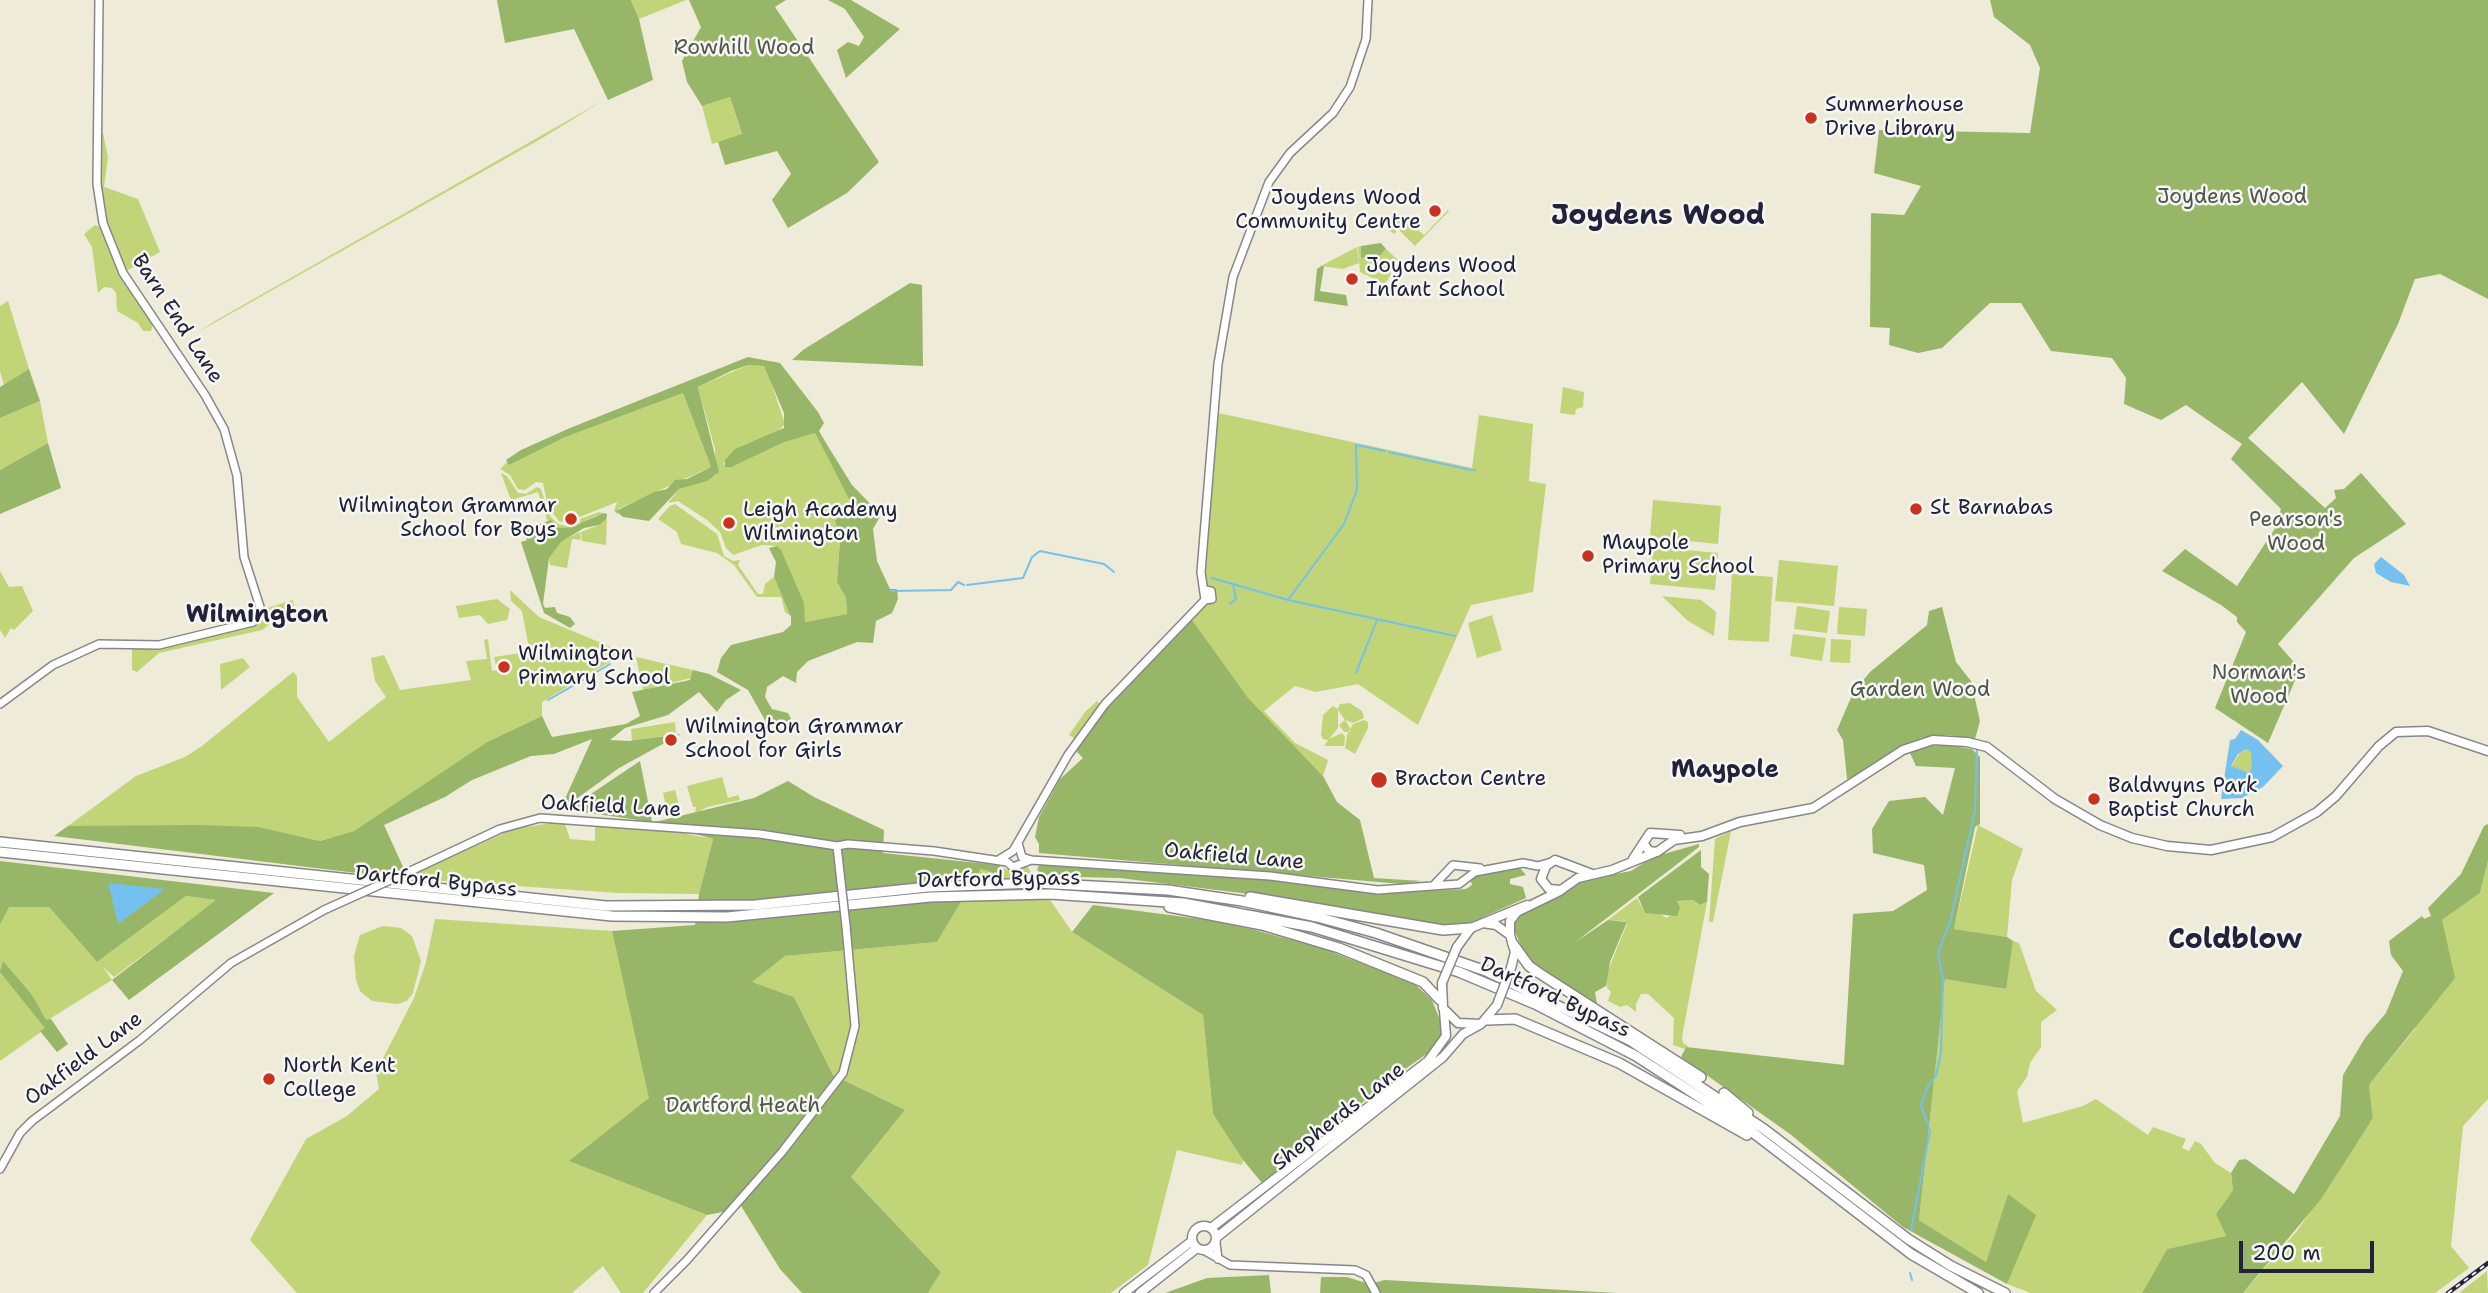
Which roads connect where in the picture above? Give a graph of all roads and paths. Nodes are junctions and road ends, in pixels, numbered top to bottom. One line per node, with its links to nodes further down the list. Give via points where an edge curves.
1 (99, 0): 3 (street, Barn End Lane, via 97,184 103,223 123,273 224,429 237,476 244,557 261,610 253,622 159,645 99,644 53,665)
2 (1368, 0): 13 (street, via 1366,39 1350,87 1333,113 1280,166 1252,220 1226,307 1201,572 1205,600 1105,704 1068,755 1018,843)
3 (0, 704)
4 (2488, 751): 5 (main road, via 2445,734 2413,729 2396,732 2317,812 2273,837 2211,850 2149,843 2100,825 2055,799 2001,755 1967,741 1917,743 1818,806)
5 (1705, 833): 6 (main road); 10 (main road)
6 (1661, 834): 8 (main road, via 1650,833); 10 (main road)
7 (0, 842): 27 (highway, Dartford Bypass, via 543,901 645,907 755,905 973,884 1098,884)
8 (1644, 844): 12 (main road); 14 (main road)
9 (837, 846): 13 (street, Oakfield Lane, via 997,860); 38 (street, Oakfield Lane, bridge, via 747,833 540,818 500,829 324,910 231,963 32,1121); 44 (street, bridge, via 855,1026 843,1073 774,1162)
10 (1663, 846): 12 (main road)
11 (0, 852): 29 (highway, Dartford Bypass, via 624,917 770,914 973,894)
12 (1655, 852): 14 (main road)
13 (1015, 857): 26 (street, Oakfield Lane, via 1258,875 1378,890)
14 (1633, 859): 21 (main road)
15 (1548, 863): 16 (street, Oakfield Lane); 17 (main road, via 1558,860); 23 (main road)
16 (1518, 864): 19 (street, Oakfield Lane); 23 (street)
17 (1567, 864): 21 (main road); 25 (main road, via 1572,872)
18 (1464, 867): 19 (street, Oakfield Lane); 20 (street, Oakfield Lane, via 1453,865); 22 (street)
19 (1489, 869): 22 (street, Oakfield Lane)
20 (1448, 872): 24 (street); 26 (street, Oakfield Lane)
21 (1592, 874): 25 (main road)
22 (1466, 877): 24 (street, Oakfield Lane, via 1462,883)
23 (1541, 880): 28 (main road, via 1551,890); 30 (main road)
24 (1453, 883): 26 (street, Oakfield Lane)
25 (1570, 883): 28 (main road)
26 (1434, 884)
27 (1168, 890): 32 (highway, via 1259,898 1443,930); 37 (highway, Dartford Bypass, via 1317,917 1486,971 1631,1041)
28 (1563, 890): 30 (main road)
29 (1098, 895): 34 (highway, via 1199,911 1300,936 1423,982); 39 (highway, Dartford Bypass, via 1183,903 1300,924 1460,972 1535,1004 1645,1062 1747,1128)
30 (1529, 904): 31 (main road); 33 (main road, via 1511,919)
31 (1483, 923): 32 (main road); 33 (main road, via 1496,925)
32 (1471, 928): 34 (main road, bridge, via 1457,947)
33 (1512, 940): 36 (main road, bridge, via 1511,968 1497,1005); 37 (highway, via 1529,966 1740,1104)
34 (1440, 1000): 35 (main road)
35 (1444, 1011): 36 (main road, via 1458,1023); 40 (main road, via 1447,1036 1427,1061)
36 (1484, 1022): 39 (highway, via 1515,1019 1619,1063 1736,1129); 41 (main road, Shepherds Lane, via 1463,1034 1443,1056)
37 (1765, 1129): 49 (highway, Dartford Bypass, via 1885,1223 1951,1266)
38 (0, 1169)
39 (1815, 1182): 48 (highway, Dartford Bypass, via 1911,1254)
40 (1211, 1228): 41 (main road); 42 (main road, Shepherds Lane, via 1196,1229)
41 (1216, 1240): 42 (main road, Shepherds Lane); 43 (street)
42 (1198, 1247): 43 (street); 45 (main road, Shepherds Lane); 46 (main road, Shepherds Lane)
43 (1219, 1261): 47 (street, via 1355,1270 1366,1275)
44 (654, 1293)
45 (1124, 1293)
46 (1140, 1293)
47 (1376, 1293)
48 (1978, 1293)
49 (2005, 1293)

